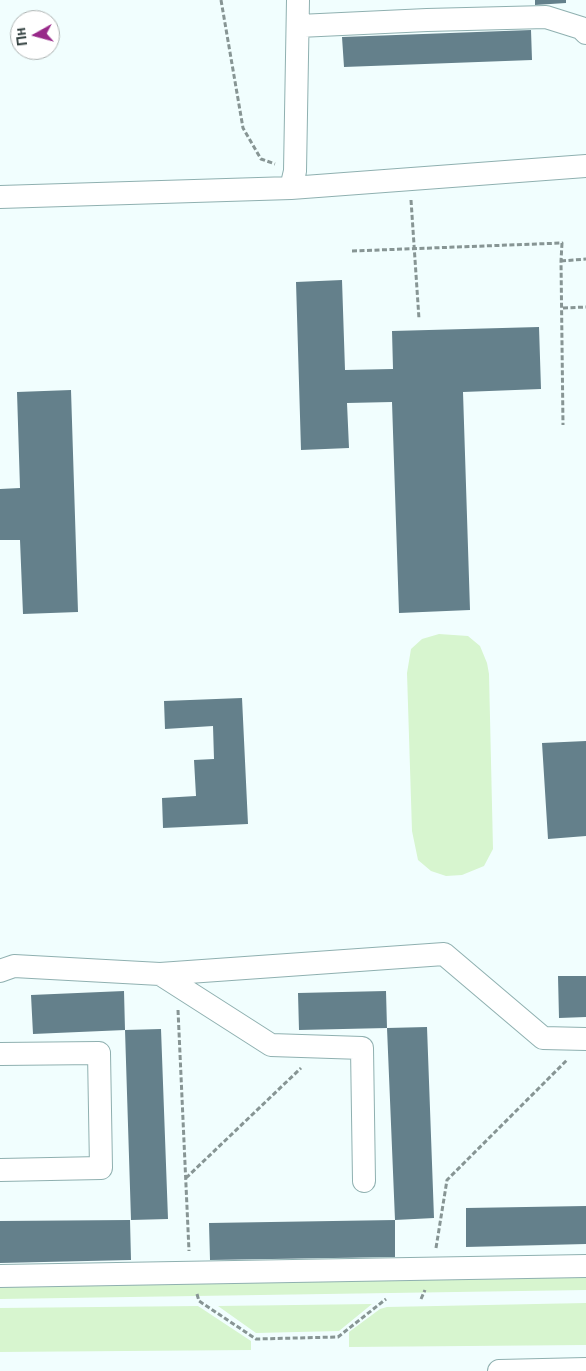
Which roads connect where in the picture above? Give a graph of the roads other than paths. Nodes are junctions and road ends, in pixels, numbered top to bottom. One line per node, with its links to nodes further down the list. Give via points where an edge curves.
1 (298, 0): 3 (street)
2 (427, 10): 3 (street); 4 (street, via 546,17 581,28)
3 (299, 26): 6 (street)
4 (586, 33)
5 (586, 166): 6 (street, via 409,179)
6 (293, 179): 7 (street)
7 (0, 197)
8 (0, 971): 9 (street, via 14,966)
9 (168, 979): 10 (street, via 444,954 543,1038); 13 (street, via 271,1045 362,1048)
10 (579, 1047)
11 (0, 1054): 12 (street, via 99,1053 101,1168)
12 (0, 1170)
13 (364, 1180)
14 (586, 1266): 15 (street)
15 (0, 1276)
16 (586, 1369): 17 (street)
17 (499, 1371)

